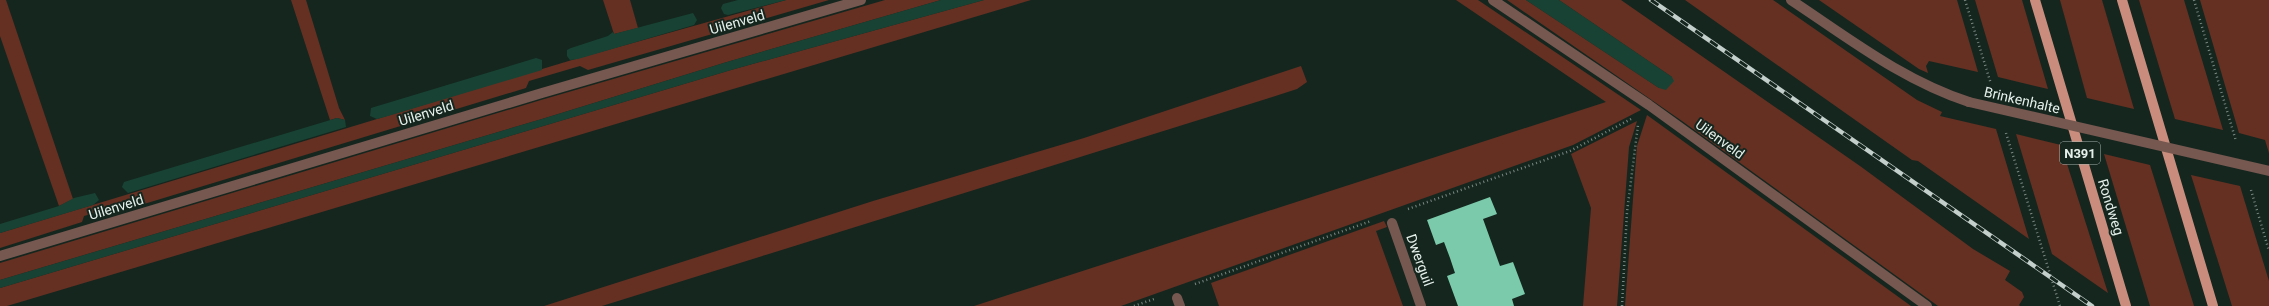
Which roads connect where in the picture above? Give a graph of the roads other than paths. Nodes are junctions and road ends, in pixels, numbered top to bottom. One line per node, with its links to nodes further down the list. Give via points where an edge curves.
1 (861, 0): 8 (street, Uilenveld)
2 (1493, 0): 10 (street, Uilenveld, via 1649,105)
3 (1792, 0): 6 (street, Brinkenhalte, bridge, via 1909,78 1945,94 1969,102)
4 (2035, 0): 11 (main road, Rondweg / N391)
5 (2122, 0): 12 (main road)
6 (2269, 171)
7 (1392, 224): 9 (street, Dwerguil)
8 (0, 256)
9 (1421, 306)
10 (1927, 306)
11 (2126, 306)
12 (2213, 306)

